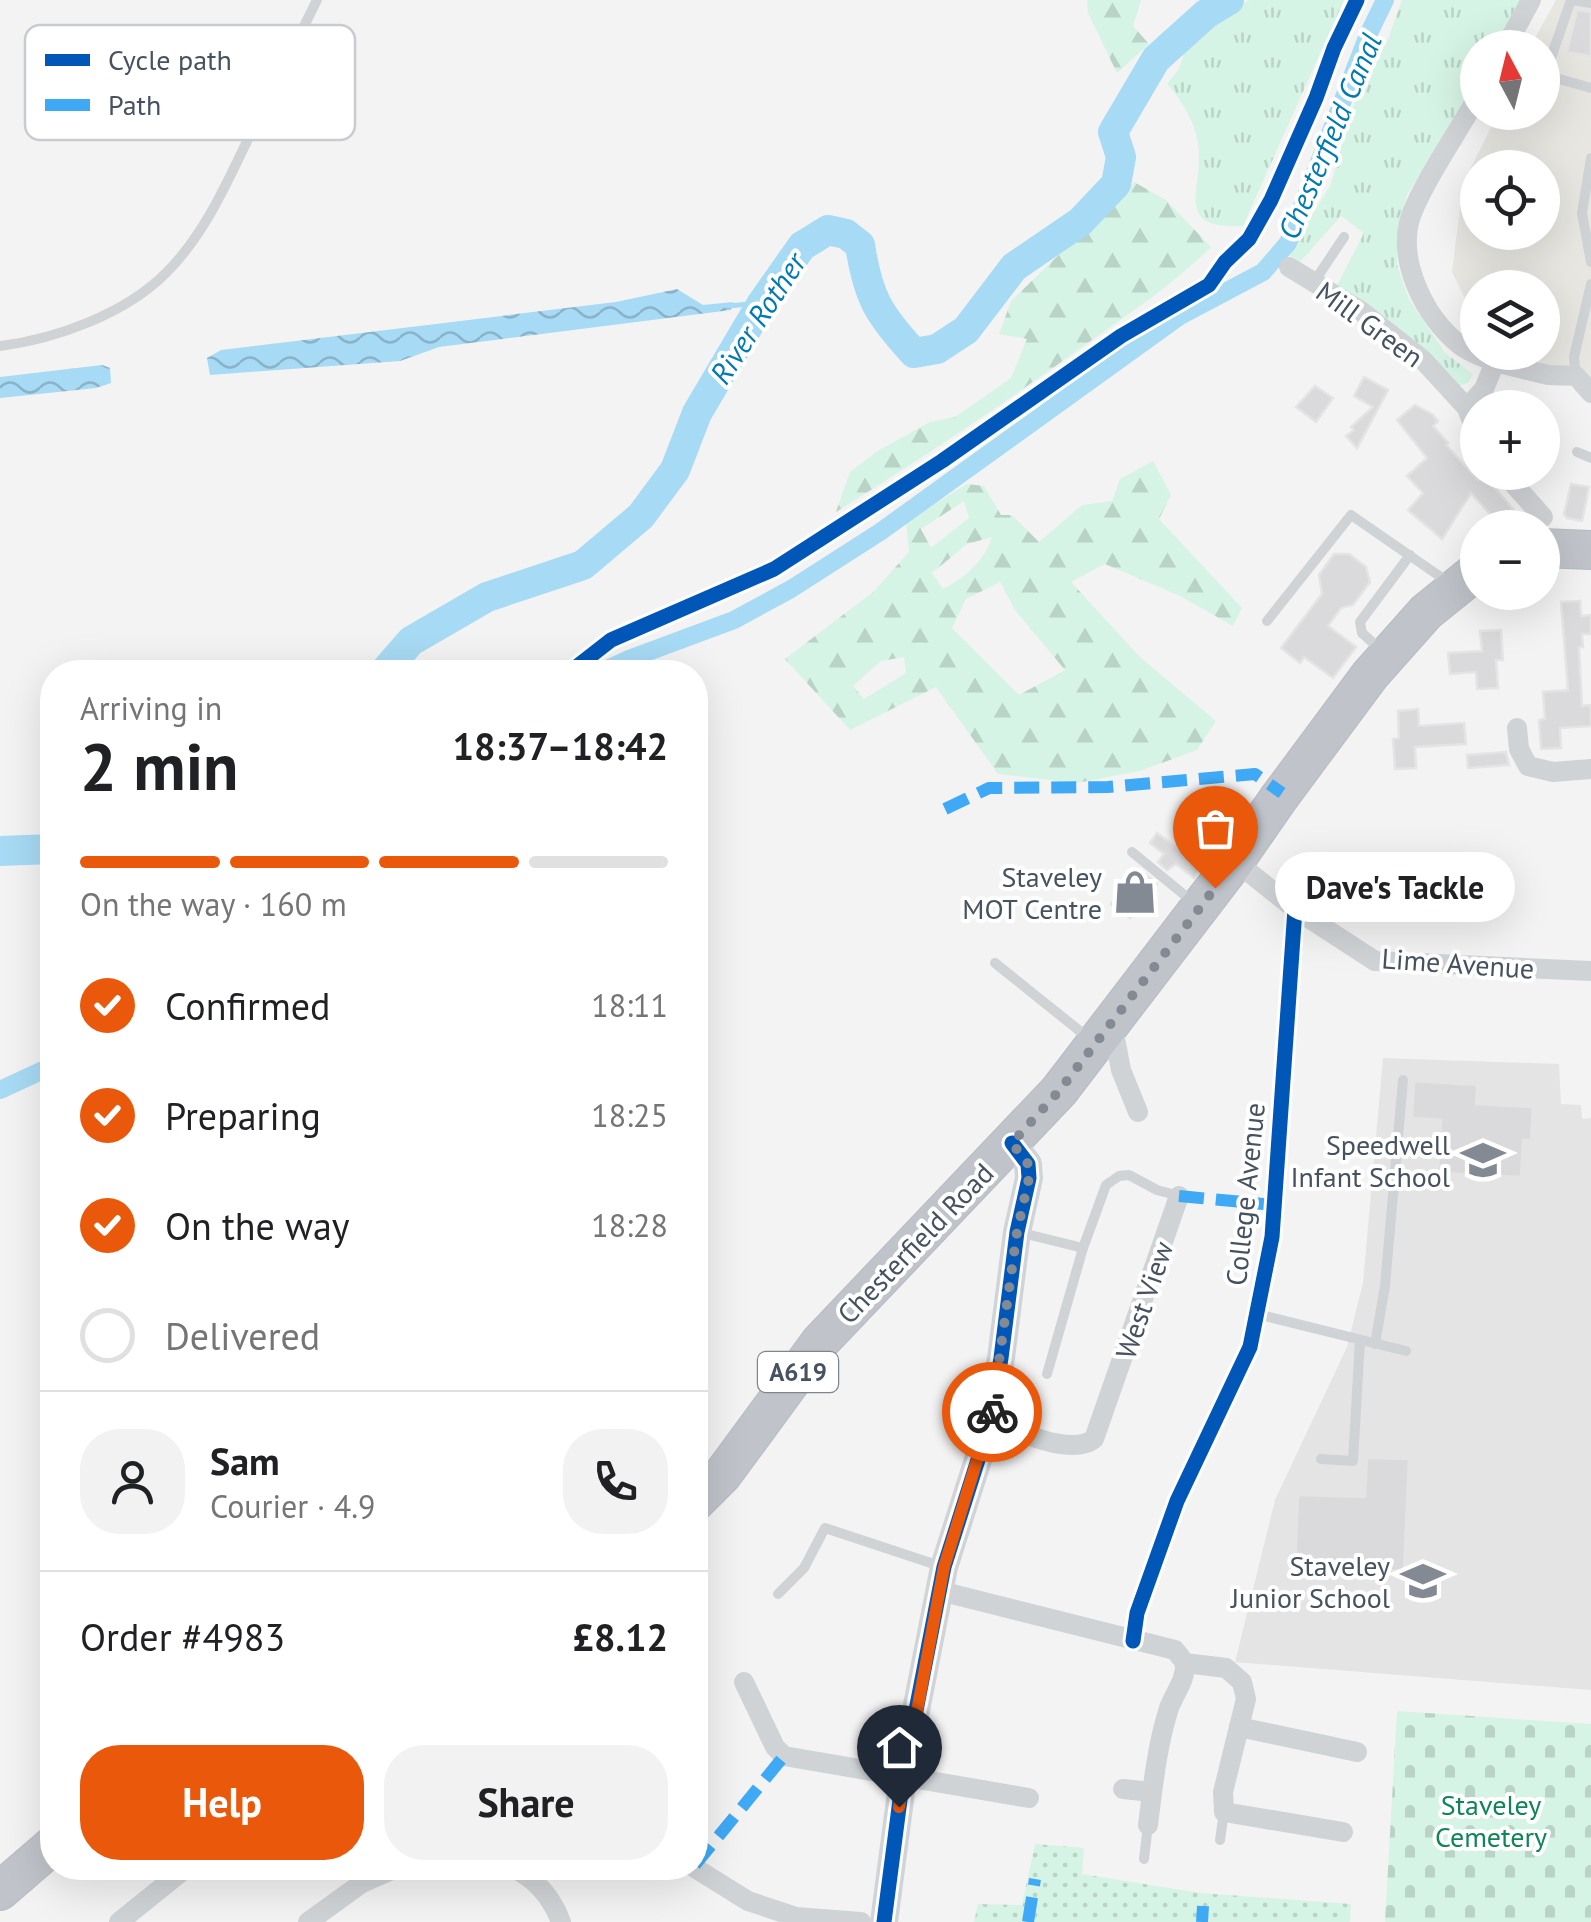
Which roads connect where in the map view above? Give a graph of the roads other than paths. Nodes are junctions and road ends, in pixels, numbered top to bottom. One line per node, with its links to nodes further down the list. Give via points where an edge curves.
1 (317, 0): 5 (lane)
2 (1532, 0): 6 (street)
3 (1571, 0): 4 (lane); 7 (lane, via 1545,75)
4 (1591, 3)
5 (305, 25)
6 (1515, 30)
7 (1591, 88)
8 (1460, 128): 16 (street, via 1412,213 1406,237 1422,296)
9 (248, 140): 17 (lane, via 218,201 164,276 133,300 74,326)
10 (1591, 158): 12 (lane, via 1582,212)
11 (1344, 237): 14 (lane)
12 (1591, 262)
13 (1289, 266): 14 (street, Mill Green)
14 (1314, 282): 21 (street, Mill Green, via 1422,359)
15 (1591, 284): 19 (lane, via 1574,356)
16 (1460, 344)
17 (0, 346)
18 (1526, 370): 19 (street)
19 (1576, 376): 20 (street)
20 (1591, 393)
21 (1460, 400)
22 (1577, 452): 23 (lane)
23 (1591, 458)
24 (1560, 539): 25 (highway)
25 (1591, 550)
26 (1410, 555): 27 (lane); 29 (lane, via 1351,514); 30 (lane, via 1360,622 1362,633)
27 (1460, 576)
28 (1460, 583): 30 (highway, Chesterfield Road / A619)
29 (1268, 621)
30 (1388, 655): 34 (highway, Chesterfield Road / A619)
31 (1517, 728): 32 (street, via 1528,766)
32 (1591, 769)
33 (1132, 852): 35 (lane)
34 (1235, 861): 36 (street, Lime Avenue); 39 (highway, Chesterfield Road / A619)
35 (1198, 906)
36 (1294, 908): 38 (street, Lime Avenue, via 1375,961); 46 (street, College Avenue, via 1272,1237)
37 (995, 964): 39 (lane)
38 (1591, 971)
39 (1104, 1033): 41 (street); 42 (highway, Chesterfield Road / A619)
40 (1403, 1080): 48 (lane)
41 (1138, 1112)
42 (1012, 1143): 44 (street, via 1029,1171); 53 (highway, Chesterfield Road / A619, via 820,1342)
43 (1179, 1196): 45 (lane, West View, via 1129,1175 1111,1180); 51 (street, West View, via 1094,1439 1070,1447)
44 (1017, 1232): 45 (lane); 51 (street)
45 (1084, 1248): 50 (lane, West View)
46 (1256, 1314): 47 (lane); 56 (street, College Avenue, via 1250,1346 1176,1501)
47 (1360, 1340): 48 (lane); 52 (lane, via 1353,1461)
48 (1375, 1344): 49 (lane)
49 (1406, 1351)
50 (1047, 1374)
51 (990, 1422): 54 (street)
52 (1321, 1459)
53 (708, 1489)
54 (942, 1579): 55 (lane, via 825,1528 804,1568); 56 (street); 61 (street)
55 (778, 1594)
56 (1133, 1641): 57 (street, via 1175,1650)
57 (1184, 1663): 59 (street, via 1226,1668 1242,1682 1246,1699); 63 (street)
58 (744, 1682): 61 (street, via 784,1756)
59 (1239, 1727): 60 (street); 65 (street)
60 (1357, 1752)
61 (903, 1777): 64 (street); 80 (street)
62 (1123, 1789): 63 (street)
63 (1152, 1792): 66 (street)
64 (1028, 1798)
65 (1224, 1812): 67 (street); 68 (lane)
66 (1148, 1825): 70 (lane)
67 (1344, 1832)
68 (1220, 1840)
69 (40, 1856): 75 (highway)
70 (1144, 1859)
71 (708, 1876): 79 (street, via 748,1901 796,1917)
72 (171, 1880): 76 (street)
73 (369, 1880): 77 (street)
74 (533, 1880): 78 (street)
75 (0, 1891)
76 (119, 1922)
77 (308, 1922)
78 (561, 1922)
79 (861, 1922)
80 (884, 1922)

